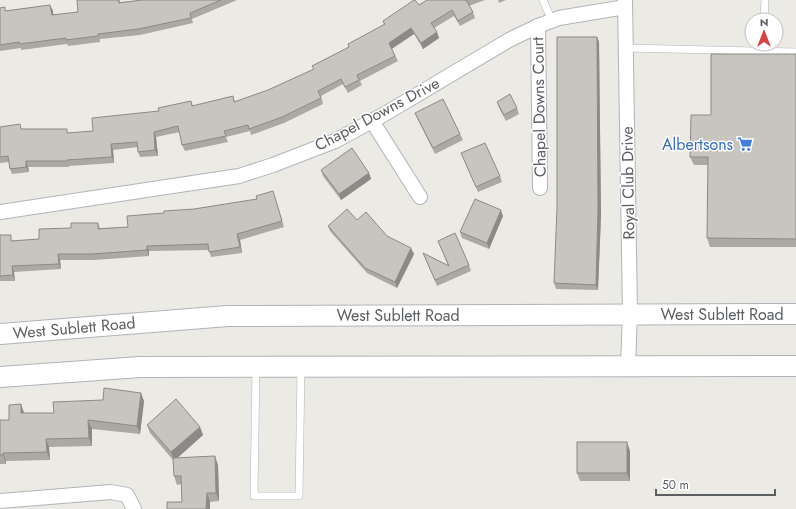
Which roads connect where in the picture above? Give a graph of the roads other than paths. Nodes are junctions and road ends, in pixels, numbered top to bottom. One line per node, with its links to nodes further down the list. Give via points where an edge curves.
1 (543, 0): 5 (lane)
2 (765, 0): 4 (lane)
3 (625, 3): 5 (street, Chapel Downs Drive); 8 (street, Royal Club Drive)
4 (764, 12)
5 (552, 21): 6 (street, Chapel Downs Drive)
6 (538, 26): 11 (street, Chapel Downs Drive, via 509,40); 12 (street, Chapel Downs Court)
7 (744, 47): 8 (lane)
8 (626, 48): 15 (street, Royal Club Drive)
9 (784, 50): 10 (lane)
10 (796, 52)
11 (372, 121): 13 (street); 14 (street, Chapel Downs Drive, via 335,141 238,176)
12 (540, 188)
13 (420, 197)
14 (0, 212)
15 (630, 314): 16 (main road, West Sublett Road); 17 (main road, West Sublett Road, via 228,316); 18 (street, Royal Club Drive)
16 (796, 314)
17 (0, 334)
18 (628, 366): 19 (main road); 21 (main road)
19 (796, 366)
20 (256, 367): 21 (main road); 21 (lane, via 254,496 299,496); 22 (main road, via 140,367)
21 (300, 367)
22 (0, 377)
23 (0, 501): 24 (street, via 112,492 127,495)
24 (134, 509)

